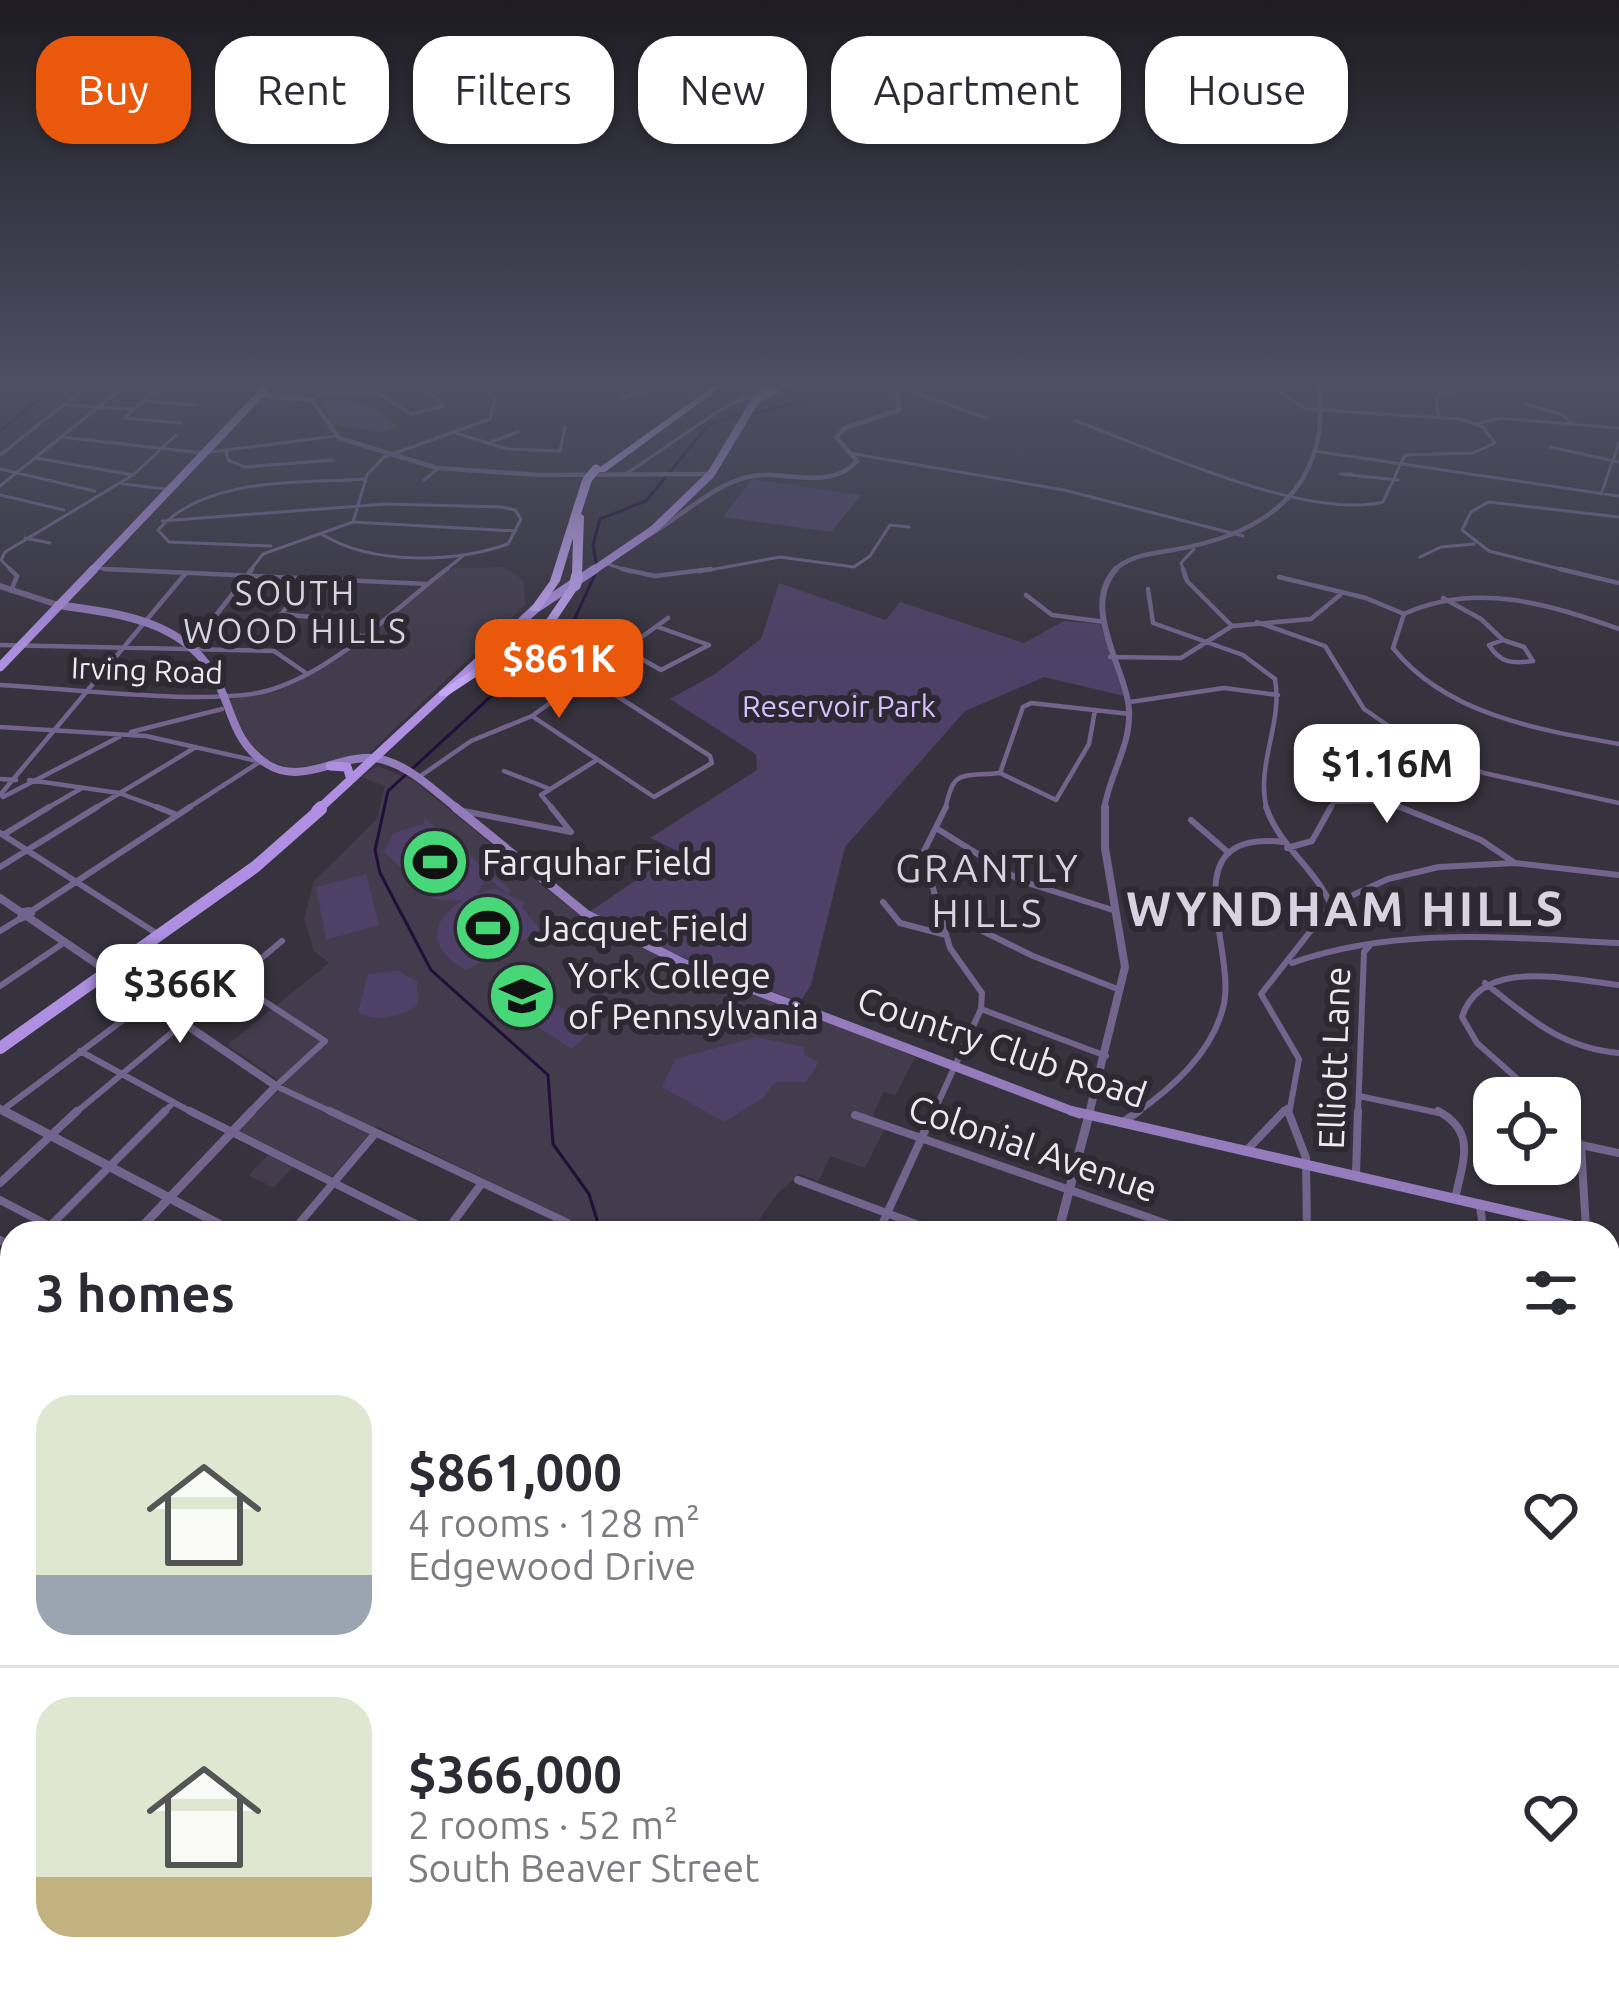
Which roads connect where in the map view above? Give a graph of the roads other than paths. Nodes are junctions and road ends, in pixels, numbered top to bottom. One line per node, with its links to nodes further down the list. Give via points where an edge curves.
1 (25, 475): 24 (street)
2 (133, 475): 22 (street)
3 (181, 475): 23 (main road)
4 (368, 475): 19 (street)
5 (430, 475): 20 (street)
6 (595, 475): 62 (highway, via 555,580); 88 (highway, via 579,514 576,580 548,625)
7 (598, 475): 18 (street)
8 (649, 475): 18 (street)
9 (710, 475): 36 (main road)
10 (816, 475): 36 (street, via 747,477)
11 (976, 475): 38 (street)
12 (1230, 475): 27 (street)
13 (1300, 475): 27 (street)
14 (1359, 475): 21 (street)
15 (1399, 475): 21 (street)
16 (1473, 475): 25 (street)
17 (1607, 475): 25 (street)
18 (624, 476)
19 (365, 479): 29 (street); 32 (street, via 257,488 188,503)
20 (424, 480)
21 (1398, 480): 27 (street, via 1367,510)
22 (120, 483): 23 (street); 24 (street)
23 (167, 489): 47 (main road)
24 (99, 492): 30 (street)
25 (1601, 494): 28 (street)
26 (0, 495): 30 (street)
27 (1288, 495): 38 (street, via 1271,519)
28 (1619, 496)
29 (361, 505): 32 (street); 33 (street); 35 (street, via 509,508 520,515)
30 (68, 511): 39 (street)
31 (1619, 518): 41 (street, via 1488,502 1464,522)
32 (162, 521): 42 (street, via 158,535 169,542)
33 (353, 522): 35 (street); 37 (street)
34 (909, 527): 46 (street, via 890,525 853,567 775,557 670,579)
35 (515, 534): 44 (street, via 489,553)
36 (647, 535): 46 (main road)
37 (323, 536): 42 (street); 44 (street, via 347,550)
38 (1243, 536): 43 (street)
39 (25, 538): 40 (street); 56 (street, via 2,556 17,576)
40 (50, 543)
41 (1474, 544): 45 (street); 52 (street)
42 (274, 547): 49 (street)
43 (1194, 549): 67 (street, via 1146,553 1116,567 1107,582); 70 (street, via 1181,563 1187,581)
44 (464, 555): 53 (street, Irving Road)
45 (1420, 557)
46 (599, 566): 62 (main road)
47 (93, 568): 48 (street); 61 (main road)
48 (185, 574): 49 (street); 66 (street)
49 (247, 575): 51 (street); 78 (street)
50 (1279, 577): 58 (street)
51 (306, 578): 53 (street); 63 (street)
52 (1619, 583)
53 (431, 584): 72 (street, Irving Road)
54 (0, 586): 56 (street)
55 (1148, 590): 74 (street, via 1153,623)
56 (10, 591): 60 (street); 61 (street)
57 (1027, 595): 67 (street, via 1052,615)
58 (1340, 595): 64 (street); 68 (street, via 1311,619)
59 (1440, 596): 64 (street); 71 (street, via 1539,606); 73 (street)
60 (0, 602)
61 (58, 605): 66 (main road); 76 (main road)
62 (535, 609): 88 (main road)
63 (280, 614): 72 (street, via 321,618); 80 (street)
64 (1404, 614): 98 (street, via 1393,649 1425,682 1514,719)
65 (668, 618): 69 (street)
66 (146, 621): 77 (street); 78 (main road)
67 (1106, 622): 81 (street)
68 (1257, 622): 70 (street); 115 (street, via 1324,646 1367,712 1421,746 1497,775)
69 (656, 626): 79 (street); 79 (street, via 709,644 661,670)
70 (1232, 626): 74 (street)
71 (1619, 629)
72 (361, 637): 83 (street, Irving Road)
73 (1503, 640): 73 (street, via 1489,645 1496,658 1533,661 1525,646)
74 (1209, 643): 81 (street, via 1181,658); 89 (street, via 1262,667)
75 (0, 645): 76 (street)
76 (19, 646): 77 (street); 82 (main road)
77 (123, 648): 78 (street); 86 (street)
78 (195, 649): 80 (street); 87 (main road)
79 (624, 649): 84 (street)
80 (257, 651): 83 (street, via 282,653)
81 (1110, 657): 90 (street)
82 (0, 667)
83 (306, 673): 87 (street, Irving Road, via 258,693)
84 (586, 676): 94 (street); 101 (street, via 713,760 660,796)
85 (0, 685): 86 (street, Irving Road)
86 (88, 691): 87 (street, Irving Road); 96 (street)
87 (219, 694): 91 (main road)
88 (443, 694): 100 (main road)
89 (1280, 697): 90 (street, via 1240,684 1168,702); 122 (street, via 1261,757 1263,800)
90 (1130, 702): 93 (street)
91 (223, 709): 97 (street); 102 (main road)
92 (1095, 710): 93 (street); 106 (street, via 1023,707); 106 (street, via 1089,744 1056,800)
93 (1130, 714): 135 (street, via 1130,739 1114,767 1103,819)
94 (532, 716): 101 (street); 105 (street)
95 (0, 728): 96 (street)
96 (55, 729): 97 (street); 109 (street)
97 (125, 734): 99 (street); 110 (street)
98 (1619, 744)
99 (199, 745): 102 (street); 113 (street)
100 (373, 758): 103 (main road); 105 (main road, Country Club Road); 107 (main road); 117 (main road)
101 (597, 760): 112 (street)
102 (261, 761): 103 (main road, via 289,773); 118 (street)
103 (330, 766): 107 (main road, via 350,768)
104 (504, 771): 112 (street)
105 (412, 772): 116 (main road, Country Club Road)
106 (1000, 773): 120 (street, via 956,777)
107 (349, 777): 117 (main road)
108 (0, 779): 109 (street)
109 (16, 780): 110 (street); 114 (street)
110 (29, 780): 111 (street); 114 (street)
111 (84, 787): 113 (street); 121 (street)
112 (550, 789): 116 (street, via 541,800 572,832)
113 (119, 794): 118 (street); 123 (street)
114 (0, 797)
115 (1619, 803)
116 (457, 809): 160 (main road, Country Club Road, via 631,940)
117 (317, 811): 138 (main road)
118 (176, 815): 128 (street)
119 (1191, 820): 124 (street)
120 (936, 828): 134 (street, via 923,853); 135 (street, via 1018,881)
121 (1, 834): 123 (street)
122 (1285, 845): 124 (street, via 1252,840); 125 (street, via 1312,841 1334,802 1359,795 1494,843); 129 (street)
123 (26, 850): 126 (street); 128 (street)
124 (1229, 853): 170 (street, via 1210,890 1228,967 1220,1018 1181,1075)
125 (1515, 863): 127 (street); 130 (street, via 1439,867)
126 (0, 867)
127 (1619, 875)
128 (76, 881): 136 (street); 138 (street)
129 (1326, 887): 130 (street); 133 (street)
130 (1352, 894): 133 (street)
131 (0, 898): 136 (street)
132 (883, 902): 139 (street, via 903,925)
133 (1331, 904): 144 (street)
134 (938, 909): 139 (street); 151 (street)
135 (1116, 911): 151 (street, via 1125,949)
136 (25, 915): 137 (street); 141 (street)
137 (0, 931)
138 (159, 935): 145 (main road)
139 (946, 935): 154 (street, via 982,993)
140 (282, 941): 146 (street)
141 (65, 942): 145 (street); 149 (street)
142 (1619, 943): 143 (street)
143 (1371, 944): 144 (street); 164 (street, Elliott Lane, via 1364,952)
144 (1289, 965): 166 (street, via 1261,994 1299,1059)
145 (108, 971): 153 (street); 156 (main road)
146 (235, 982): 155 (street); 163 (street, via 325,1041)
147 (1485, 983): 148 (street); 150 (street); 152 (street)
148 (1619, 985)
149 (0, 986)
150 (1474, 990): 152 (street); 162 (street, via 1462,1017 1477,1043)
151 (1122, 991): 159 (street)
152 (1496, 994): 158 (street, via 1558,1040)
153 (150, 1000): 155 (street); 157 (street)
154 (981, 1009): 159 (street); 160 (street)
155 (183, 1022): 161 (street); 163 (street)
156 (0, 1048)
157 (80, 1051): 161 (street); 167 (street)
158 (1619, 1053)
159 (1106, 1057): 169 (street)
160 (956, 1067): 169 (main road, Country Club Road); 174 (street)
161 (118, 1073): 165 (street); 173 (street)
162 (1515, 1077)
163 (276, 1087): 171 (street); 172 (street)
164 (1359, 1096): 180 (street, Elliott Lane); 188 (street, via 1429,1109 1461,1127)
165 (172, 1102): 171 (street); 178 (street)
166 (1287, 1108): 176 (street); 179 (street)
167 (1, 1110): 173 (street)
168 (856, 1115): 174 (street, Colonial Avenue)
169 (1090, 1117): 170 (main road, Country Club Road); 185 (street)
170 (1120, 1124): 176 (main road, Country Club Road)
171 (232, 1132): 184 (street); 186 (street)
172 (375, 1134): 183 (street); 184 (street)
173 (50, 1136): 178 (street); 182 (street)
174 (923, 1139): 185 (street, Colonial Avenue); 190 (street)
175 (1581, 1144): 177 (street); 206 (street)
176 (1244, 1152): 179 (main road, Country Club Road)
177 (1619, 1153)
178 (109, 1166): 186 (street); 192 (street)
179 (1306, 1166): 180 (main road, Country Club Road); 203 (street)
180 (1356, 1177): 188 (main road, Country Club Road)
181 (798, 1180): 190 (street)
182 (0, 1183)
183 (482, 1183): 197 (street); 198 (street)
184 (332, 1184): 195 (street); 196 (street)
185 (1071, 1190): 201 (street); 202 (street, Colonial Avenue)
186 (170, 1198): 193 (street); 194 (street)
187 (0, 1200): 191 (street)
188 (1455, 1200): 189 (main road, Country Club Road)
189 (1480, 1205): 204 (street); 205 (main road, Country Club Road)
190 (887, 1214): 199 (street); 200 (street)
191 (33, 1221)
192 (54, 1221)
193 (148, 1221)
194 (213, 1221)
195 (301, 1221)
196 (409, 1221)
197 (454, 1221)
198 (554, 1221)
199 (884, 1221)
200 (907, 1221)
201 (1062, 1221)
202 (1159, 1221)
203 (1307, 1221)
204 (1482, 1221)
205 (1551, 1221)
206 (1586, 1221)

